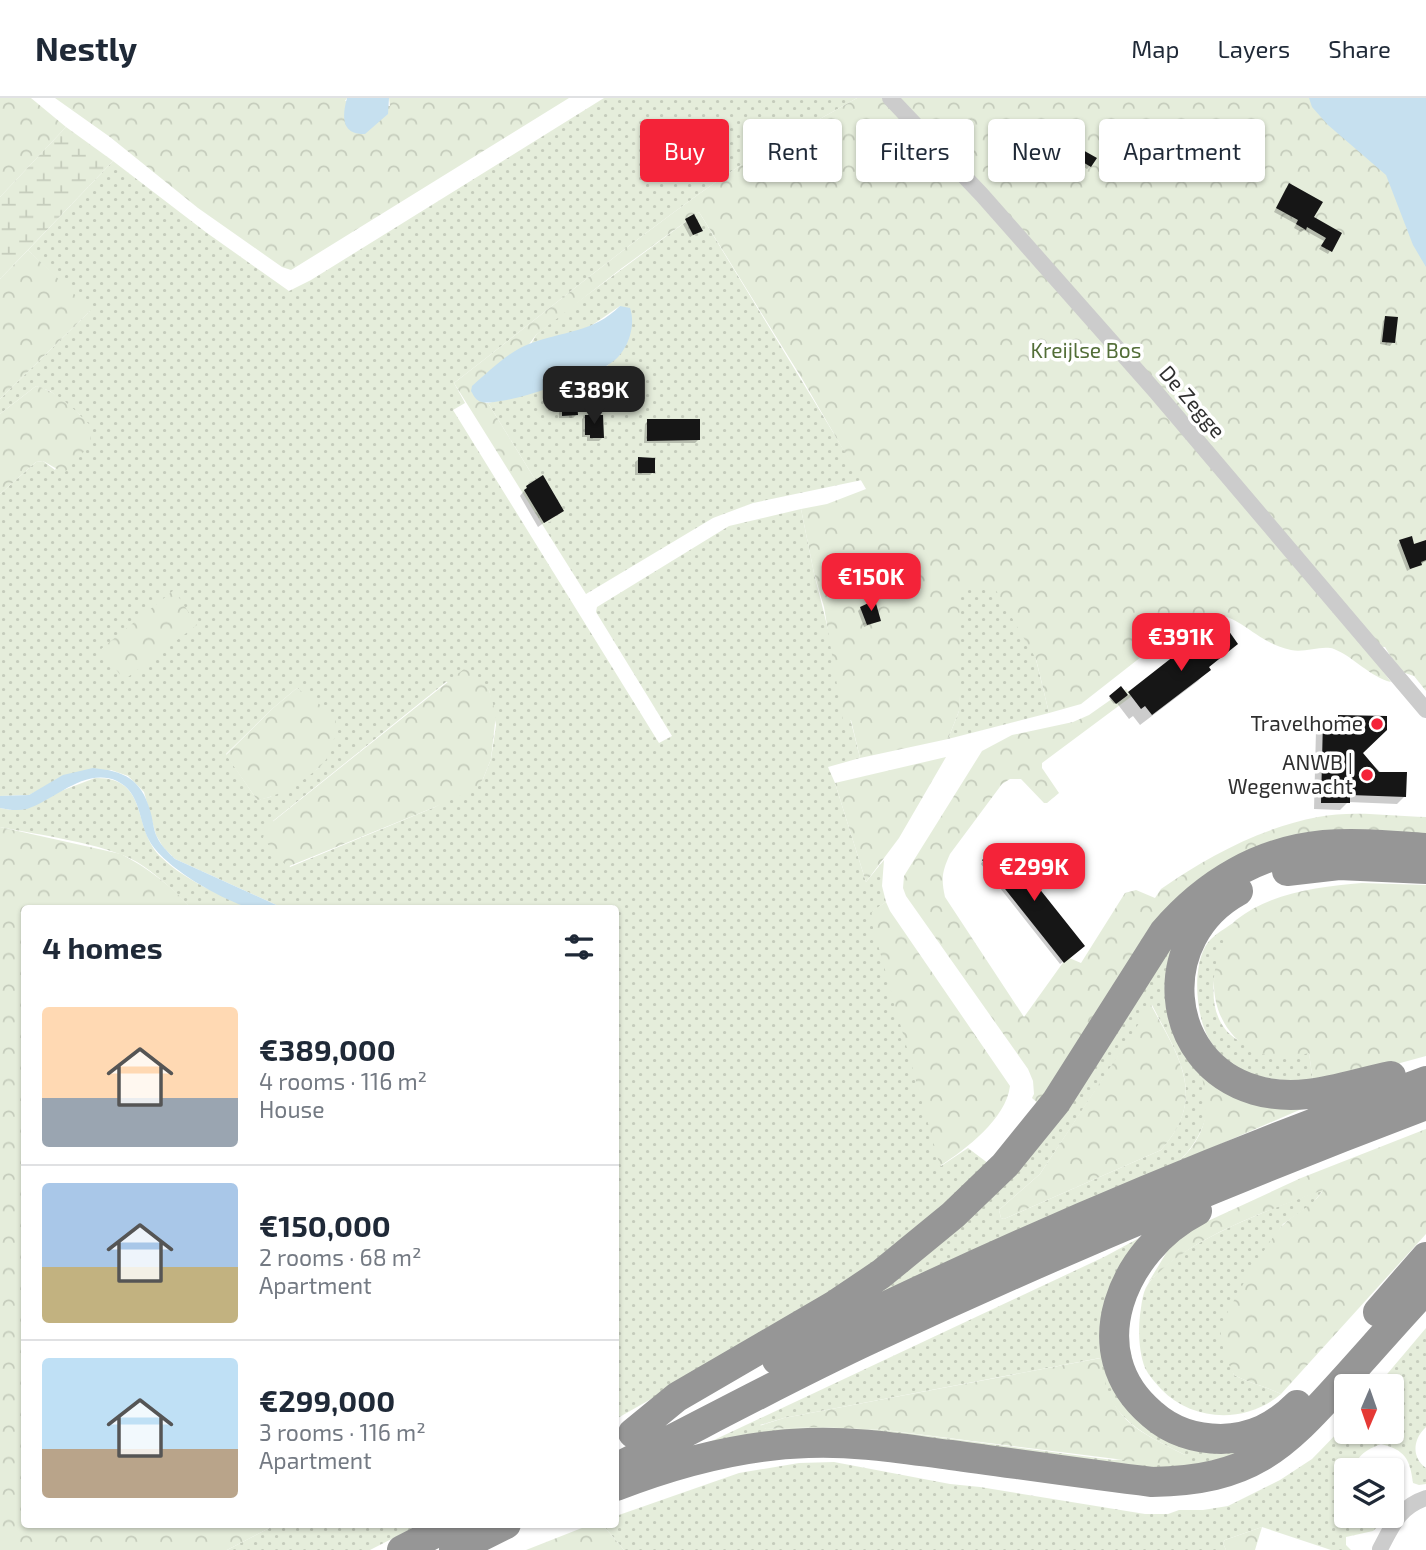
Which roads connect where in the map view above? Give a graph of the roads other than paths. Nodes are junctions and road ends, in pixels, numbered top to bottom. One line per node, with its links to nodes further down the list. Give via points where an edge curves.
1 (890, 98): 2 (street, De Zegge, via 1156,392)
2 (1426, 710)
3 (1426, 848): 11 (highway, via 1306,847 1257,861 1213,886 1184,909 1156,943 1056,1102 1026,1141 953,1215 881,1275 677,1396)
4 (1426, 869): 5 (highway, via 1318,866 1256,881 1223,901 1198,927 1183,956 1178,982 1184,1020 1203,1056 1220,1072 1253,1089 1287,1096 1315,1094)
5 (1426, 1069)
6 (1426, 1081): 11 (highway, via 1178,1177 988,1258)
7 (1426, 1105): 8 (highway)
8 (1307, 1150): 9 (highway, via 1179,1220 1136,1265 1118,1306 1114,1336 1118,1364 1141,1405 1172,1428 1198,1437 1235,1438 1272,1426 1302,1400); 12 (highway, via 870,1339)
9 (1426, 1257)
10 (1426, 1289): 13 (highway, via 1296,1432 1258,1459 1213,1476 1152,1482 861,1444 807,1443 717,1454)
11 (624, 1437)
12 (619, 1466)
13 (619, 1485)
14 (1426, 1498): 16 (street, via 1401,1512)
15 (445, 1528): 17 (highway)
16 (1380, 1549)
17 (402, 1550)

